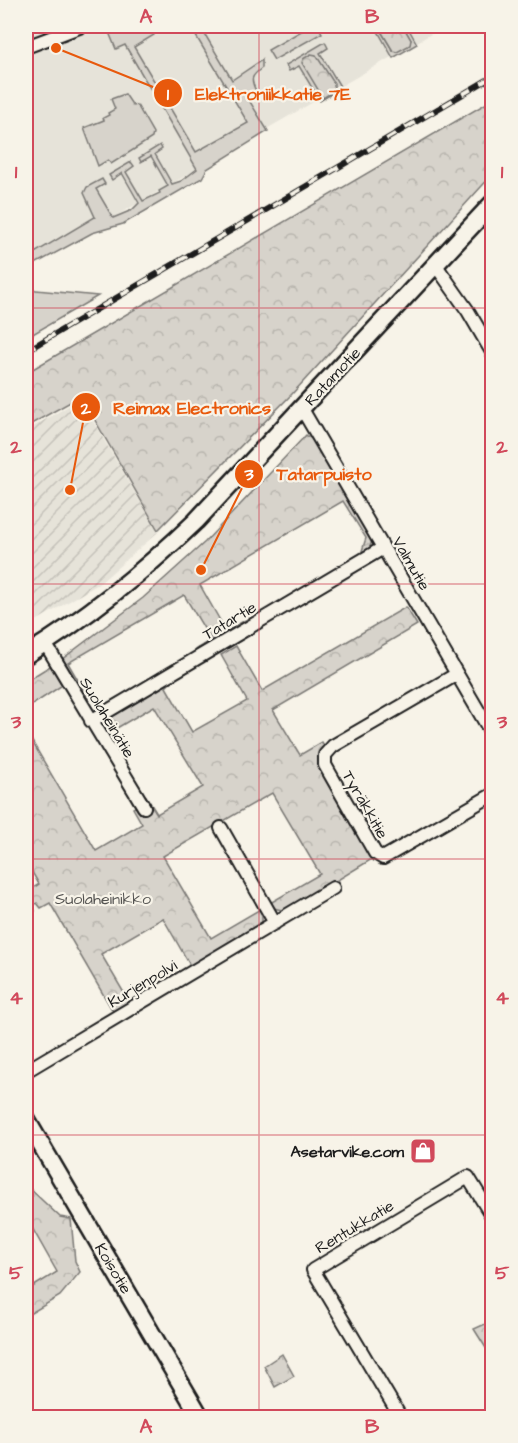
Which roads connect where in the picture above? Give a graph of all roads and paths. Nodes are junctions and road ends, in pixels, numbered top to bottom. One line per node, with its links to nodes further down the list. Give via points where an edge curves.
1 (81, 26): 2 (street)
2 (26, 47)
3 (492, 204): 4 (street, Ratamotie)
4 (435, 264): 5 (street); 6 (street, Ratamotie)
5 (491, 345)
6 (302, 409): 7 (street, Valmutie); 8 (street, Ratamotie, via 152,563)
7 (383, 548): 10 (street, Valmutie); 11 (street, Tatartie)
8 (45, 643): 9 (street, Ratamotie); 11 (street, Suolaheinätie)
9 (26, 655)
10 (457, 674): 12 (street, Valmutie); 13 (street, Tyräkkitie, via 333,746 325,755 325,765 375,853 383,858)
11 (92, 721): 14 (street, Suolaheinätie)
12 (492, 734)
13 (492, 795)
14 (144, 807)
15 (222, 828): 17 (street)
16 (333, 888): 17 (street, Kurjenpolvi)
17 (275, 923): 18 (street, Kurjenpolvi)
18 (26, 1071)
19 (26, 1119): 21 (street, Koisotie)
20 (492, 1216): 22 (street, Rentukkatie, via 468,1177 313,1270)
21 (201, 1418)
22 (401, 1418)

